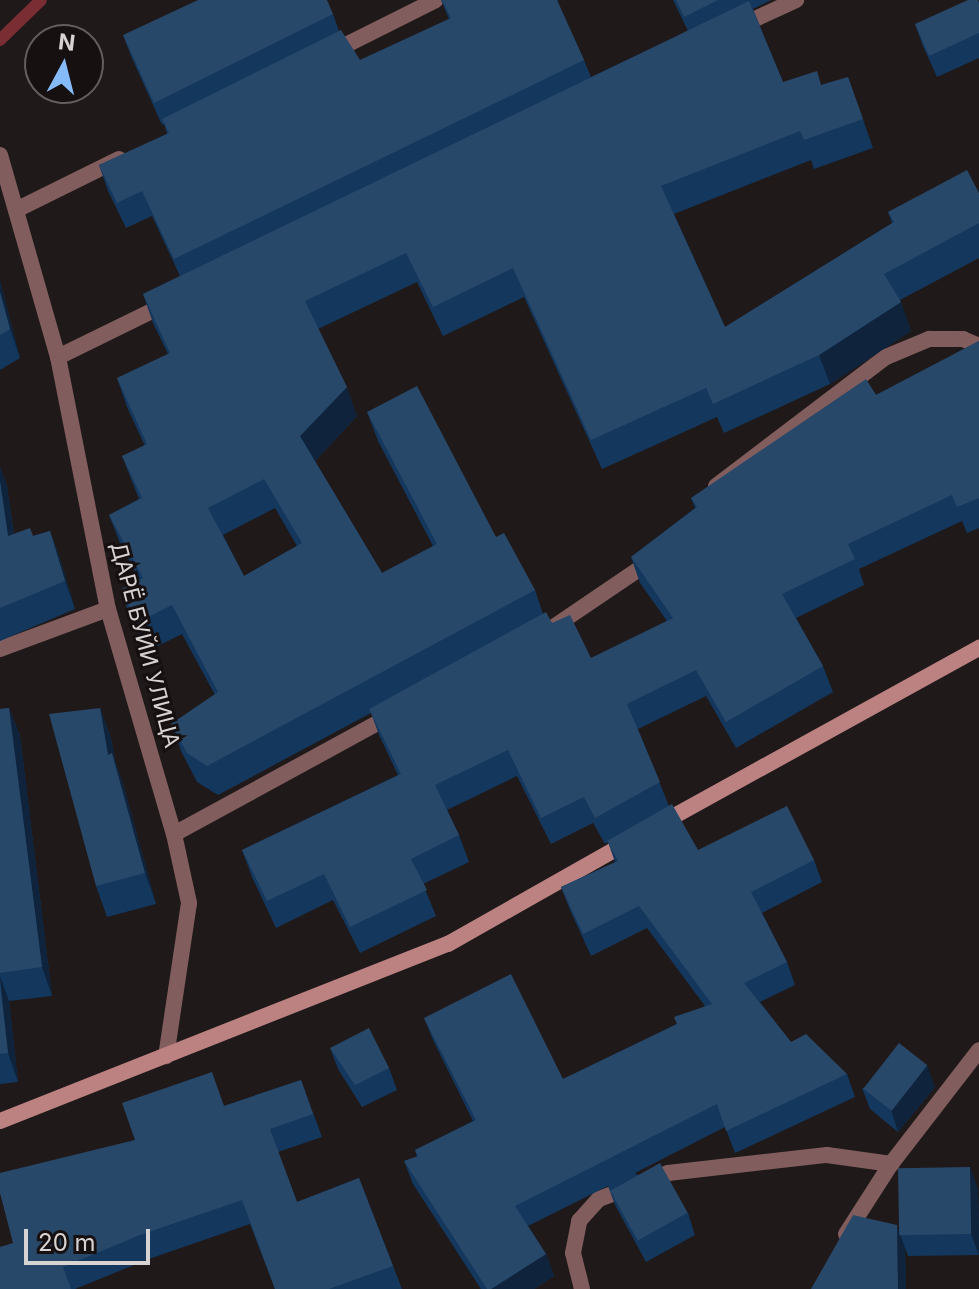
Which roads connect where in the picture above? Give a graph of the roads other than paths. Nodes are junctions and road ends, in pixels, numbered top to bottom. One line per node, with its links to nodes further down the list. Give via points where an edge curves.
1 (436, 0): 4 (street)
2 (796, 0): 3 (street)
3 (726, 32)
4 (310, 63)
5 (142, 147): 7 (street)
6 (0, 155): 7 (street, ДАРЁ БУЙИ УЛИЦА)
7 (16, 210): 10 (street, ДАРЁ БУЙИ УЛИЦА)
8 (186, 294): 10 (street)
9 (979, 346): 11 (street, via 963,339 929,339 886,357 729,471)
10 (58, 357): 13 (street, ДАРЁ БУЙИ УЛИЦА)
11 (700, 504)
12 (663, 549): 14 (street, via 583,611)
13 (108, 609): 16 (street); 18 (street, ДАРЁ БУЙИ УЛИЦА)
14 (542, 633)
15 (979, 648): 20 (street, via 448,944)
16 (0, 649)
17 (406, 708): 18 (street)
18 (174, 834): 20 (street, ДАРЁ БУЙИ УЛИЦА, via 189,903)
19 (979, 1050): 22 (street)
20 (166, 1056): 21 (street)
21 (0, 1121)
22 (891, 1164): 23 (street); 24 (street, via 827,1155 668,1173 599,1199 579,1221 573,1253)
23 (835, 1251)
24 (582, 1289)

